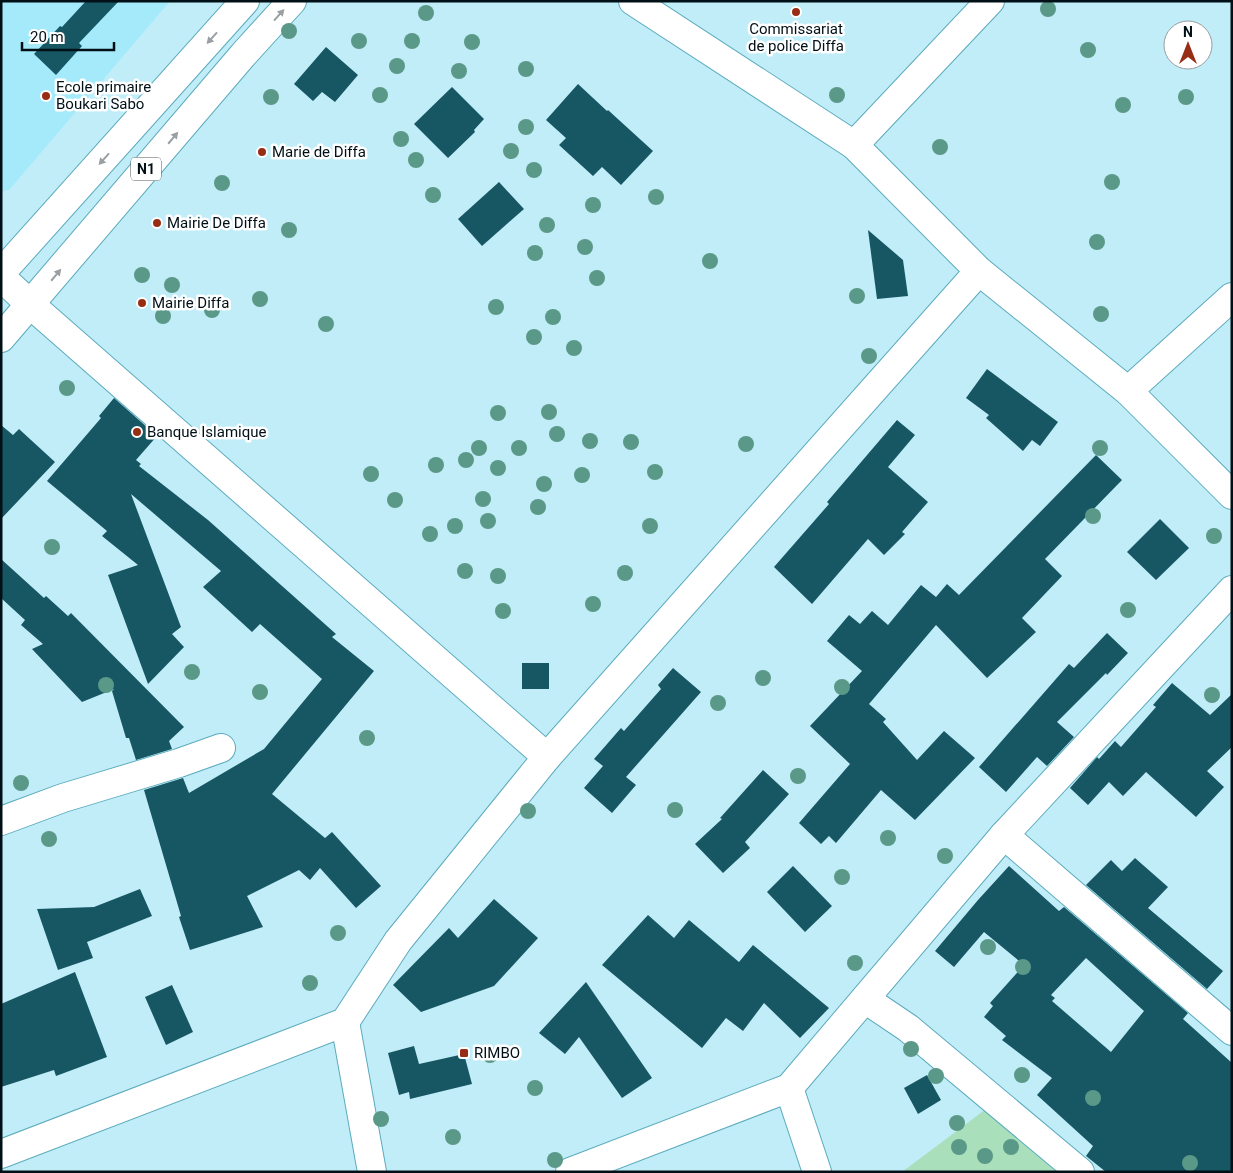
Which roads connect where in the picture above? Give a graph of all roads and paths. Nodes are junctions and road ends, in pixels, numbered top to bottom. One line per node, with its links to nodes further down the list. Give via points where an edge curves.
1 (245, 1): 7 (main road, N1, one-way to 7)
2 (292, 1): 10 (main road, N1, one-way to 2)
3 (633, 1): 5 (main road)
4 (990, 1): 5 (main road)
5 (854, 145): 6 (main road)
6 (979, 271): 12 (main road); 16 (main road)
7 (1, 273)
8 (1, 277): 10 (main road)
9 (1232, 297): 12 (main road)
10 (31, 305): 11 (main road, N1); 16 (main road)
11 (1, 338)
12 (1128, 391): 13 (main road)
13 (1232, 495)
14 (1232, 590): 18 (main road)
15 (221, 748): 17 (main road)
16 (547, 757): 20 (main road, via 398,941)
17 (1, 820)
18 (1004, 835): 19 (main road); 21 (main road)
19 (865, 999): 22 (main road); 27 (main road, via 908,1028)
20 (345, 1022): 23 (main road); 24 (main road)
21 (1232, 1031)
22 (789, 1088): 25 (main road); 26 (main road)
23 (1, 1154)
24 (372, 1172)
25 (570, 1172)
26 (817, 1172)
27 (1080, 1172)

